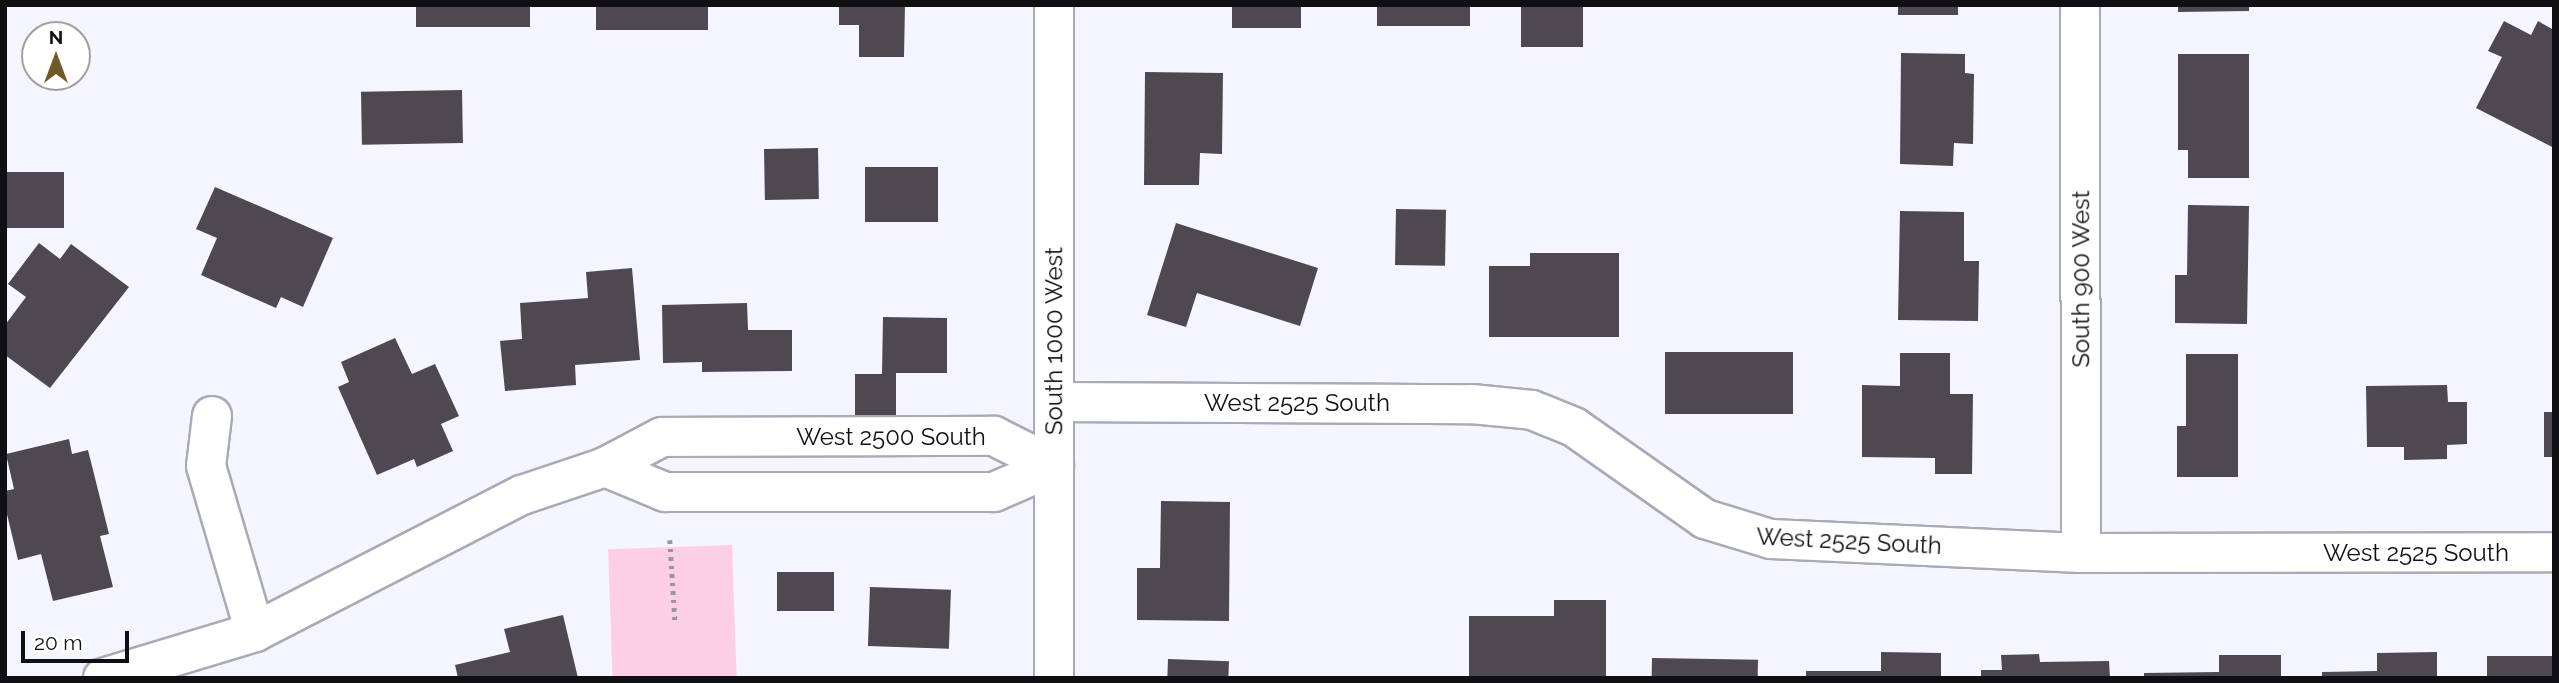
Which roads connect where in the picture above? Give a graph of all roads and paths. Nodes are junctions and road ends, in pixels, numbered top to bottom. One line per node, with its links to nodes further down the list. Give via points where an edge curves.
1 (1054, 5): 3 (street, South 1000 West)
2 (2080, 5): 9 (street, South 900 West)
3 (1054, 402): 5 (street, South 1000 West); 9 (street, West 2525 South, via 1472,404 1532,410 1574,427 1675,502 1738,533)
4 (212, 416): 11 (street, via 206,466)
5 (1054, 466): 6 (street, via 994,492 665,492); 6 (street, West 2500 South, via 994,436 975,436 662,438); 13 (street, South 1000 West)
6 (605, 467): 11 (street, West 2500 South, via 522,495)
7 (670, 540): 10 (path)
8 (2554, 552): 9 (street, West 2525 South)
9 (2081, 553)
10 (675, 620)
11 (255, 632): 12 (street, West 2500 South)
12 (103, 678)
13 (1055, 678)

